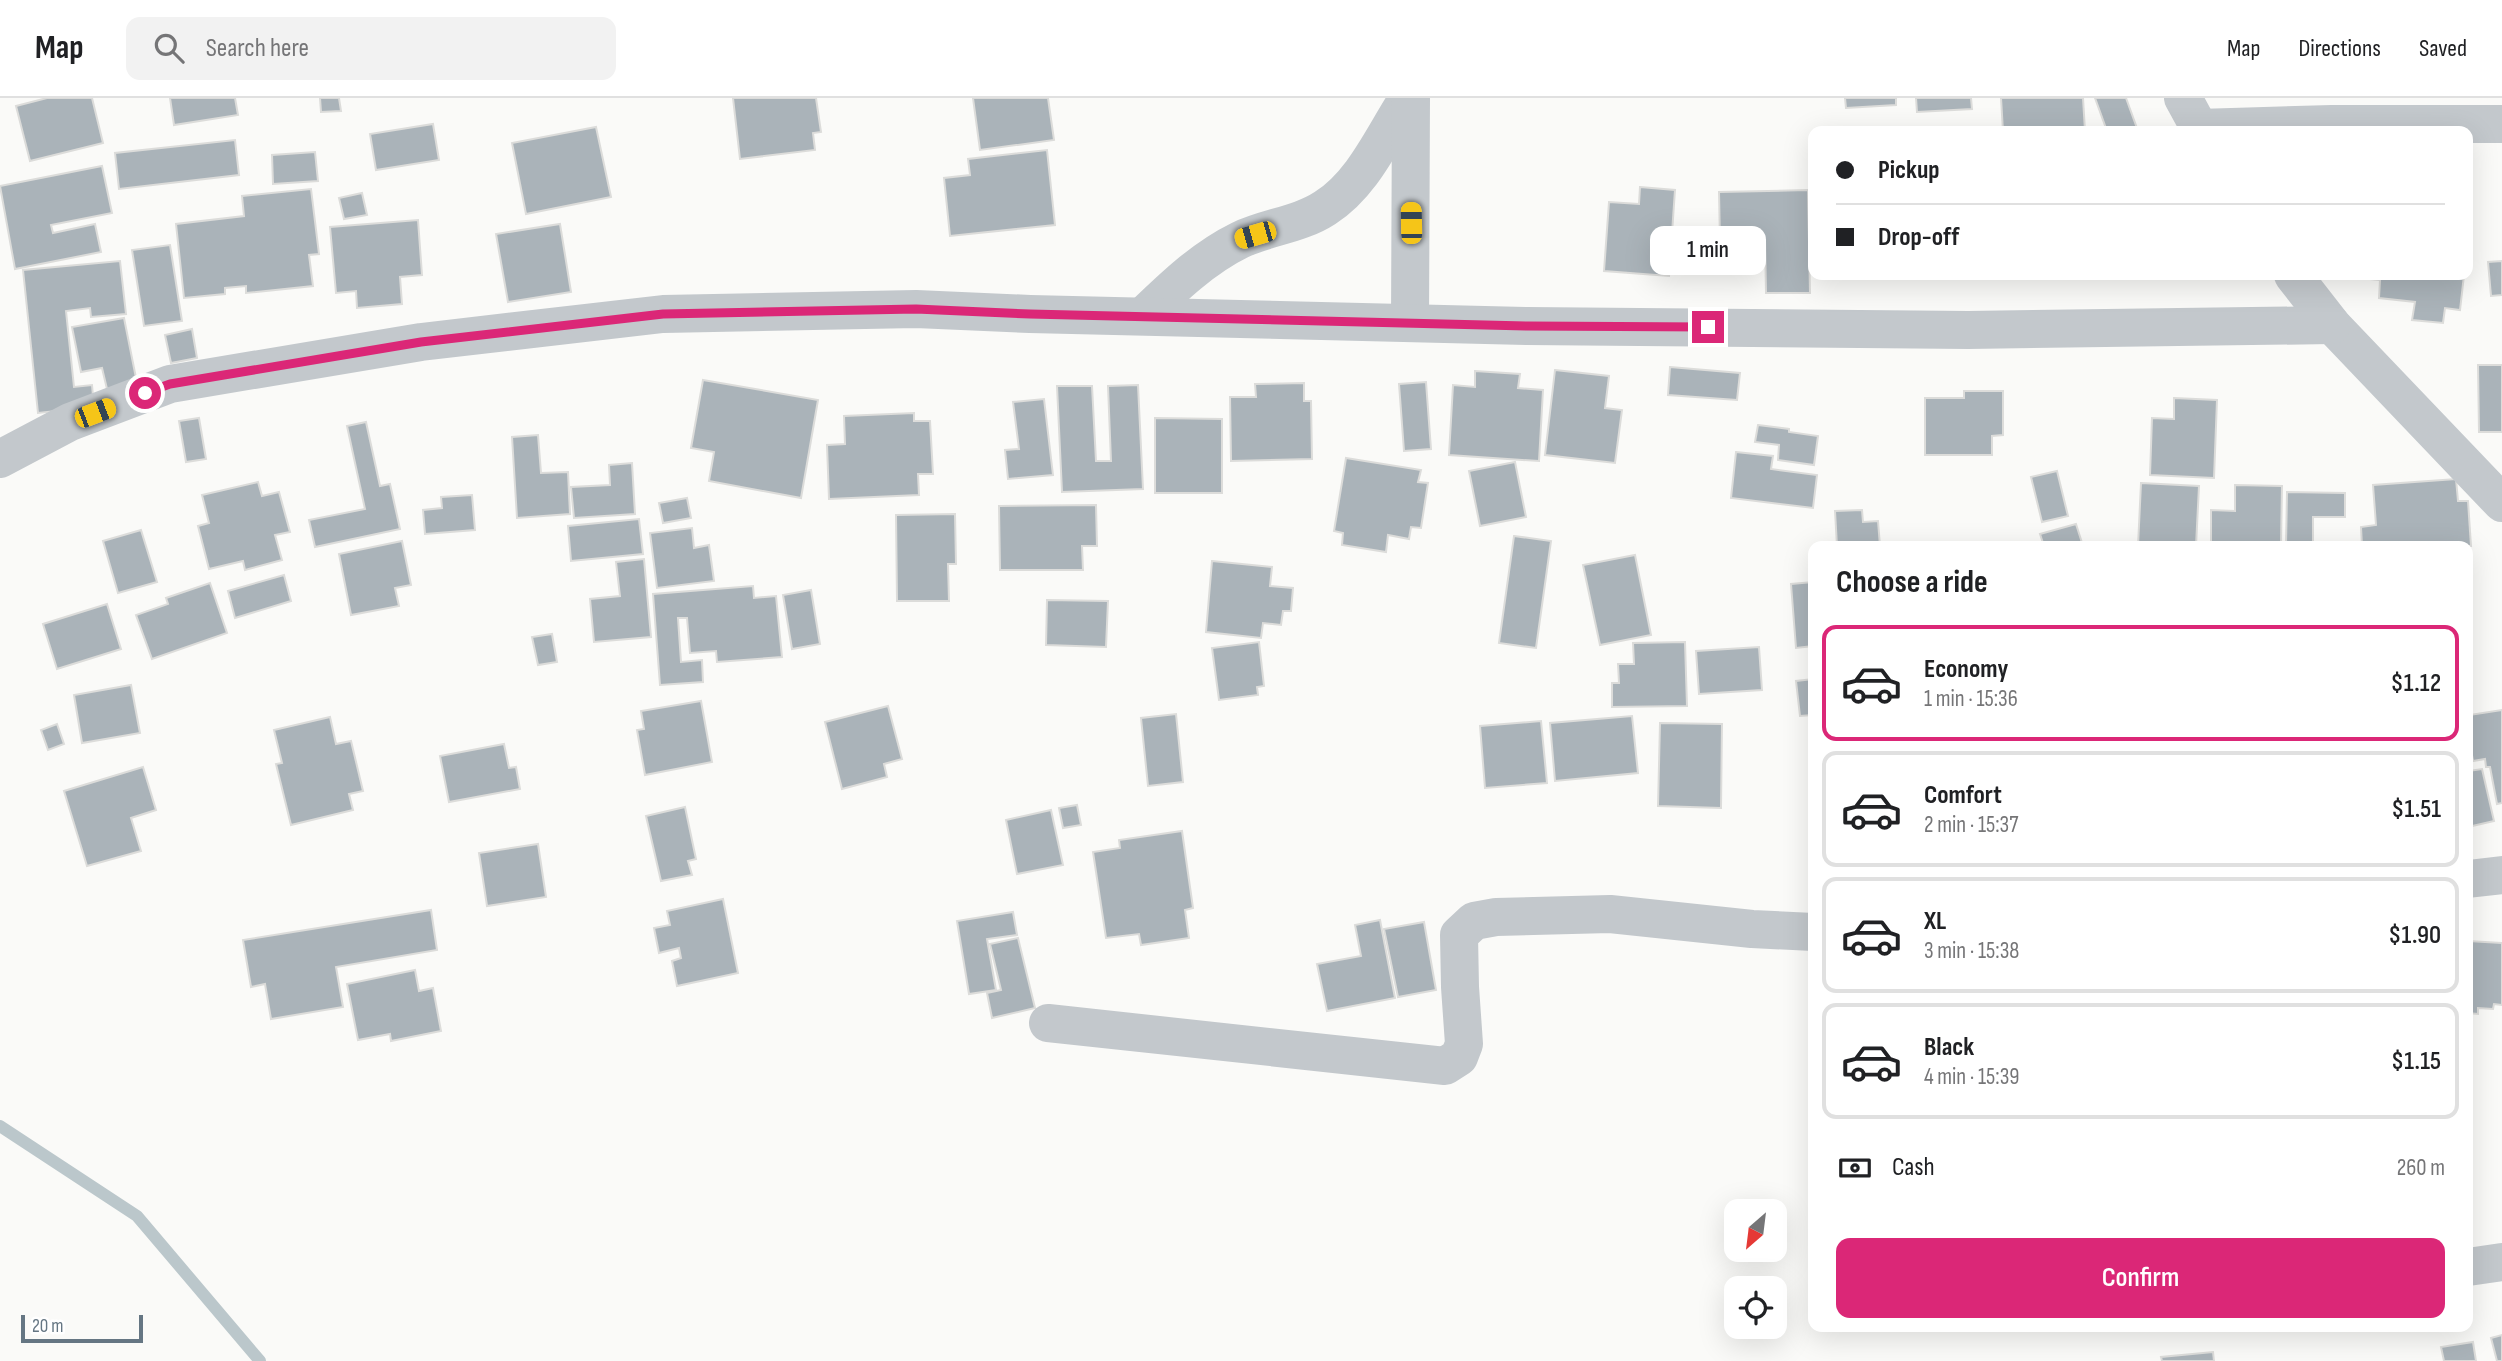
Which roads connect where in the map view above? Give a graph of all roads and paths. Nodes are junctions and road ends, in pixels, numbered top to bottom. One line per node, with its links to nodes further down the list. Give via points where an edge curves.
1 (1409, 98): 5 (street, via 1376,152 1339,197 1324,209 1241,239 1185,277); 6 (street)
2 (2195, 119): 3 (street)
3 (2502, 124)
4 (2297, 280): 7 (street)
5 (1143, 316): 6 (street); 8 (street, via 916,309 663,314 421,342 170,384 71,422)
6 (1410, 322): 7 (street, via 1968,330)
7 (2332, 325): 9 (street)
8 (0, 459)
9 (2497, 488)
10 (2502, 875): 11 (street)
11 (2473, 878)
12 (1808, 932): 13 (street, via 1610,914 1475,921 1459,935 1464,1044 1459,1057 1445,1066)
13 (1048, 1023)
14 (2502, 1262): 15 (street)
15 (2473, 1266)

